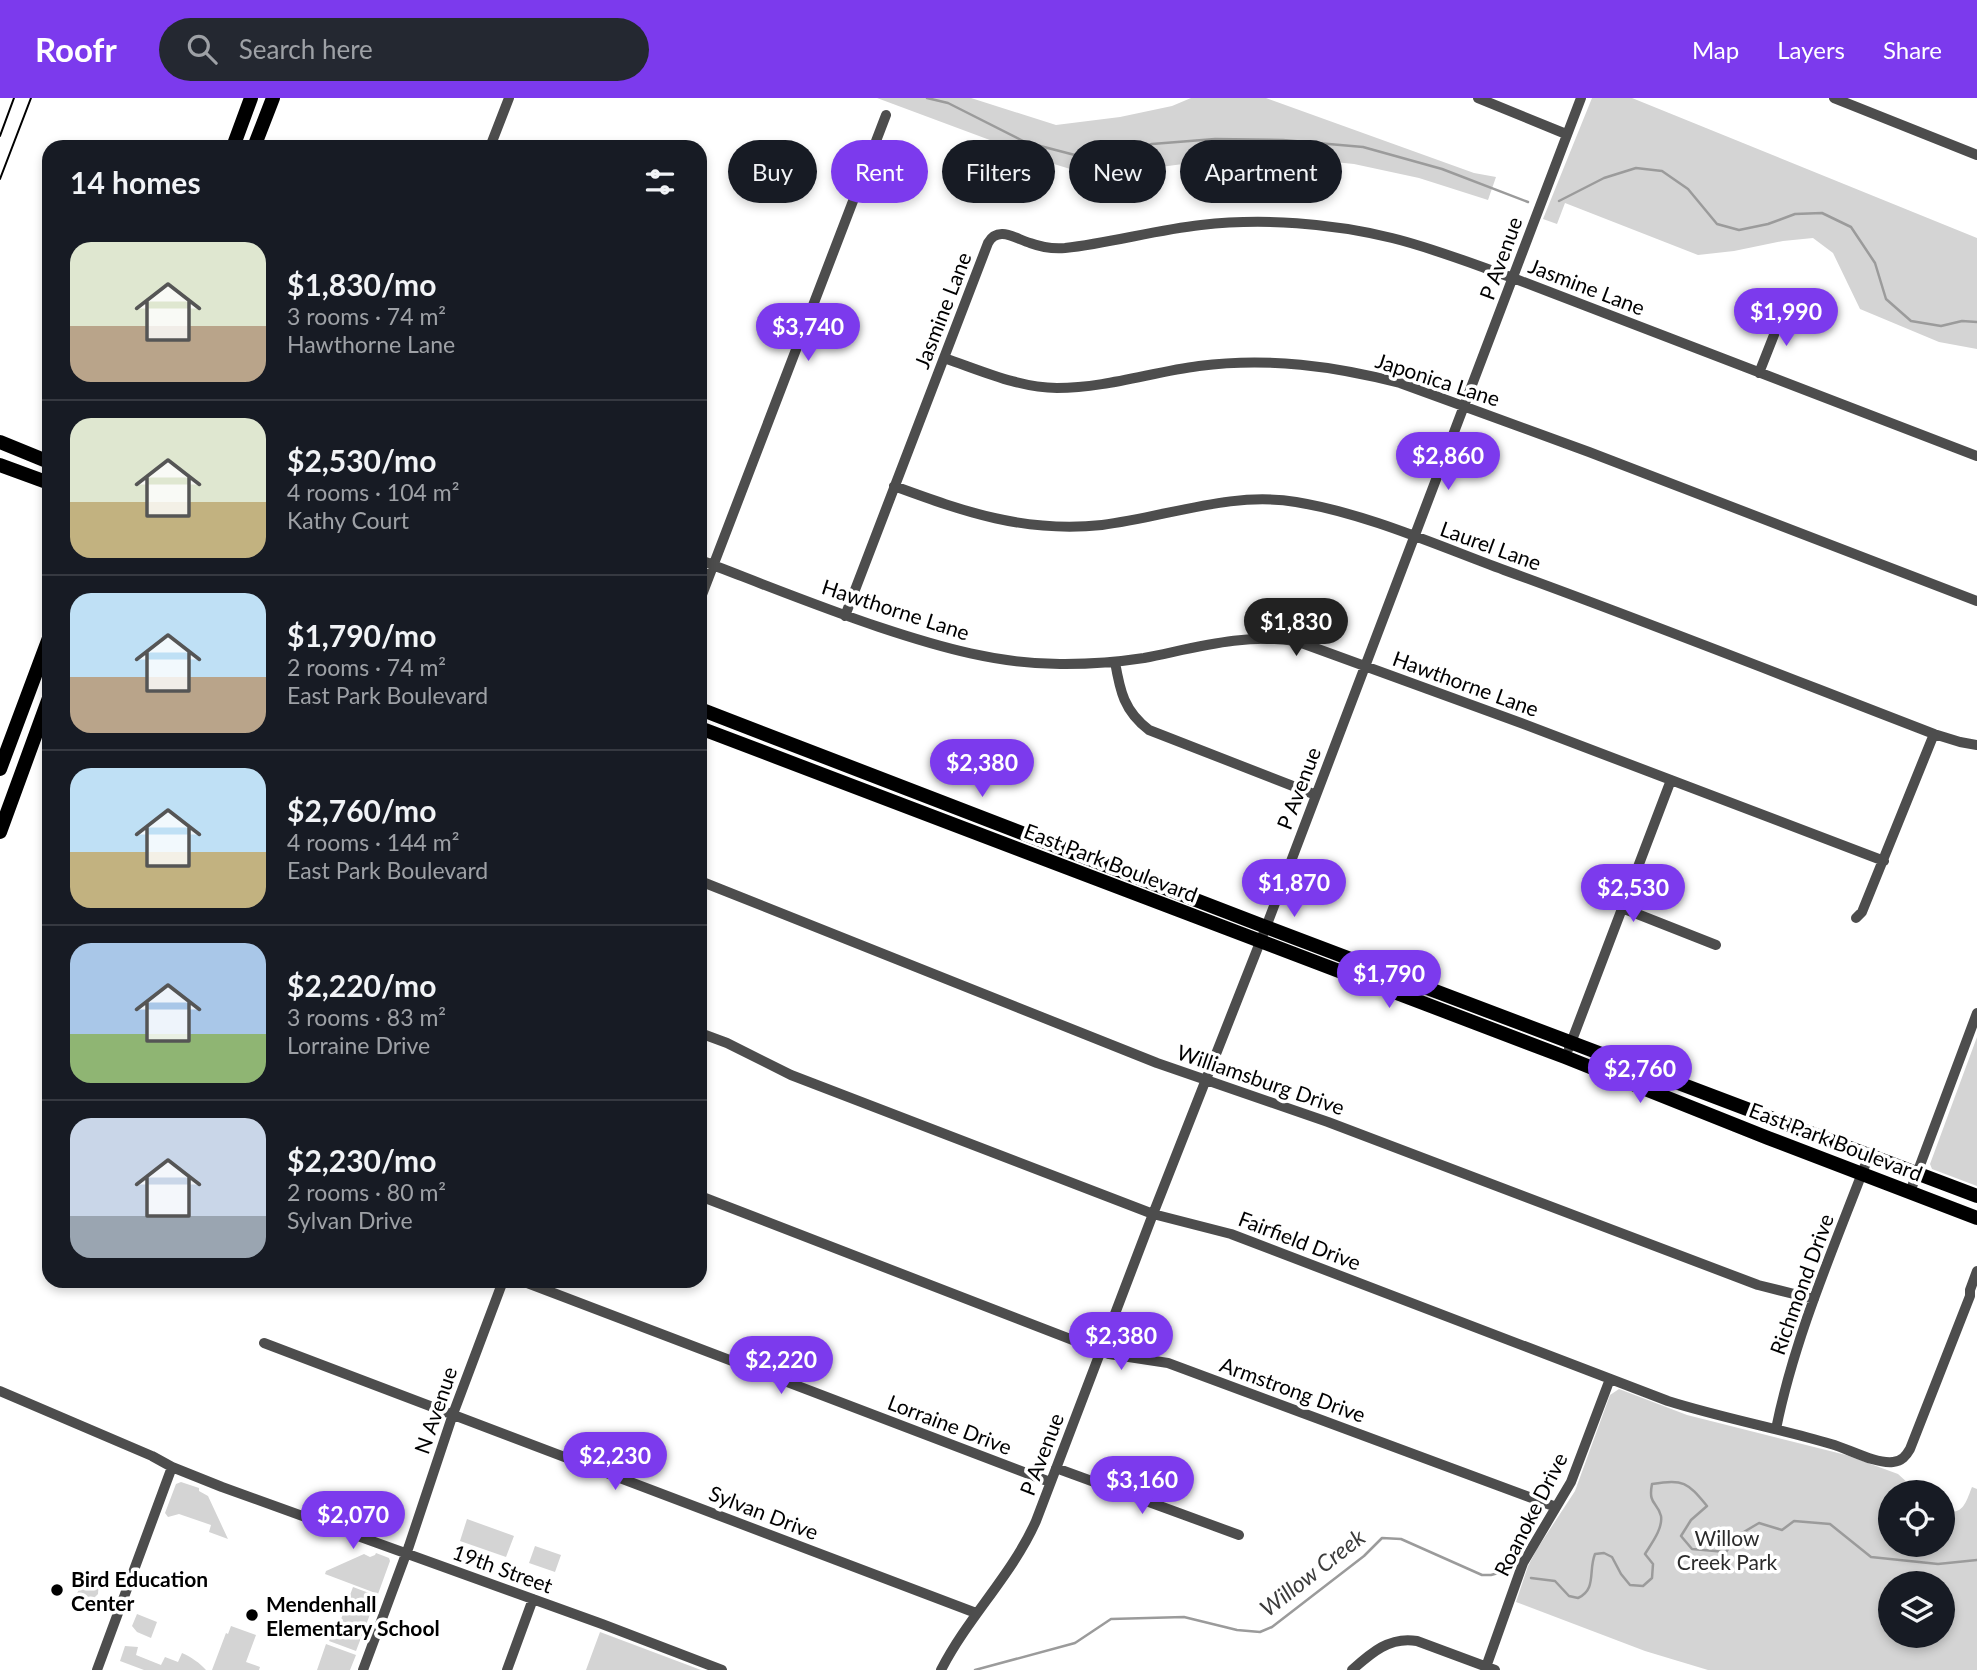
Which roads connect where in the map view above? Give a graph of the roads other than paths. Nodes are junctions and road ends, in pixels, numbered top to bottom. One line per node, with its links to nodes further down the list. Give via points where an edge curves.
1 (273, 98): 8 (main road)
2 (509, 98): 12 (street)
3 (1478, 98): 9 (street)
4 (1581, 98): 9 (street, P Avenue)
5 (1834, 98): 13 (street)
6 (249, 103): 8 (main road); 10 (main road)
7 (886, 115): 27 (street)
8 (266, 116): 11 (main road)
9 (1566, 134): 14 (street, P Avenue)
10 (236, 140)
11 (257, 140)
12 (494, 140)
13 (1977, 155)
14 (1513, 278): 16 (street, Jasmine Lane, via 1439,252 1350,229 1275,223 1200,225 1053,249 997,234 988,243); 17 (street, Jasmine Lane); 18 (street, P Avenue)
15 (1783, 312): 17 (street)
16 (944, 358): 18 (street, Japonica Lane, via 1022,383 1055,388 1200,366 1294,363 1377,377); 24 (street, Jasmine Lane)
17 (1759, 373): 20 (street, Jasmine Lane)
18 (1464, 406): 25 (street, P Avenue); 29 (street, Japonica Lane)
19 (0, 442): 21 (main road)
20 (1977, 456)
21 (42, 459)
22 (0, 464): 23 (main road)
23 (42, 480)
24 (894, 486): 25 (street, Laurel Lane, via 1020,524 1101,525 1233,501 1276,499 1341,511); 30 (street, Jasmine Lane)
25 (1414, 537): 33 (street, P Avenue); 39 (street, Laurel Lane)
26 (707, 563): 27 (street, Hawthorne Lane)
27 (713, 565): 28 (street); 30 (street, Hawthorne Lane)
28 (707, 581)
29 (1977, 601)
30 (845, 616): 32 (street, Hawthorne Lane, via 976,655 1048,664)
31 (42, 657): 35 (main road)
32 (1115, 662): 33 (street, Hawthorne Lane, via 1232,639 1272,638 1296,641); 43 (street, via 1127,707 1149,730)
33 (1364, 666): 42 (street, Hawthorne Lane); 43 (street, P Avenue)
34 (707, 712): 49 (main road, East Park Boulevard)
35 (20, 716): 37 (main road); 41 (main road)
36 (42, 717): 37 (main road)
37 (40, 722): 44 (main road)
38 (707, 731): 50 (main road, East Park Boulevard)
39 (1934, 734): 40 (street, Laurel Lane); 45 (street)
40 (1977, 745)
41 (0, 769)
42 (1671, 780): 45 (street, Hawthorne Lane); 47 (street)
43 (1316, 794): 49 (street, P Avenue)
44 (2, 823)
45 (1884, 861): 48 (street)
46 (707, 884): 56 (street, Williamsburg Drive)
47 (1622, 908): 51 (street); 54 (street)
48 (1856, 918)
49 (1266, 927): 50 (street, P Avenue); 54 (main road, East Park Boulevard)
50 (1260, 942): 55 (main road, East Park Boulevard); 56 (street, P Avenue)
51 (1716, 945)
52 (1977, 1013): 60 (street)
53 (707, 1036): 65 (street, Fairfield Drive, via 790,1075)
54 (1571, 1042): 55 (street); 57 (main road, East Park Boulevard)
55 (1565, 1057): 58 (main road, East Park Boulevard)
56 (1206, 1080): 65 (street, P Avenue); 70 (street, Williamsburg Drive, via 1758,1285)
57 (1775, 1120): 58 (main road); 59 (main road, East Park Boulevard)
58 (1768, 1139): 61 (main road, East Park Boulevard)
59 (1870, 1155): 60 (main road, East Park Boulevard); 61 (street, Richmond Drive)
60 (1917, 1173): 62 (street); 63 (main road, East Park Boulevard)
61 (1862, 1175): 62 (main road, East Park Boulevard); 70 (street, Richmond Drive)
62 (1910, 1192): 66 (main road, East Park Boulevard)
63 (1977, 1196)
64 (707, 1199): 72 (street, Armstrong Drive)
65 (1153, 1214): 72 (street, P Avenue); 73 (street, Fairfield Drive, via 1231,1234)
66 (1977, 1218)
67 (1977, 1271): 76 (street, Fairfield Drive, via 1903,1458 1879,1460)
68 (500, 1288): 75 (street, N Avenue)
69 (540, 1288): 79 (street, Lorraine Drive)
70 (1814, 1300): 76 (street, Richmond Drive)
71 (264, 1343): 75 (street, Sylvan Drive)
72 (1100, 1351): 78 (street, P Avenue); 80 (street, Armstrong Drive, via 1168,1363)
73 (1610, 1379): 76 (street, Fairfield Drive, via 1710,1414); 80 (street, Roanoke Drive, via 1571,1482)
74 (0, 1391): 77 (street, 19th Street)
75 (453, 1414): 82 (street, N Avenue); 84 (street, Sylvan Drive)
76 (1776, 1429)
77 (172, 1467): 82 (street, 19th Street); 86 (street)
78 (1056, 1468): 79 (street, P Avenue); 81 (street)
79 (1050, 1482): 84 (street, P Avenue, via 1028,1538)
80 (1556, 1507): 85 (street, Roanoke Drive, via 1523,1563)
81 (1239, 1535)
82 (406, 1554): 83 (street, 19th Street); 87 (street, N Avenue)
83 (533, 1599): 88 (street); 89 (street, 19th Street)
84 (976, 1613): 90 (street, P Avenue)
85 (1490, 1668): 91 (street, via 1417,1641 1395,1640)
86 (97, 1670)
87 (363, 1670)
88 (507, 1670)
89 (722, 1670)
90 (941, 1670)
91 (1352, 1670)

